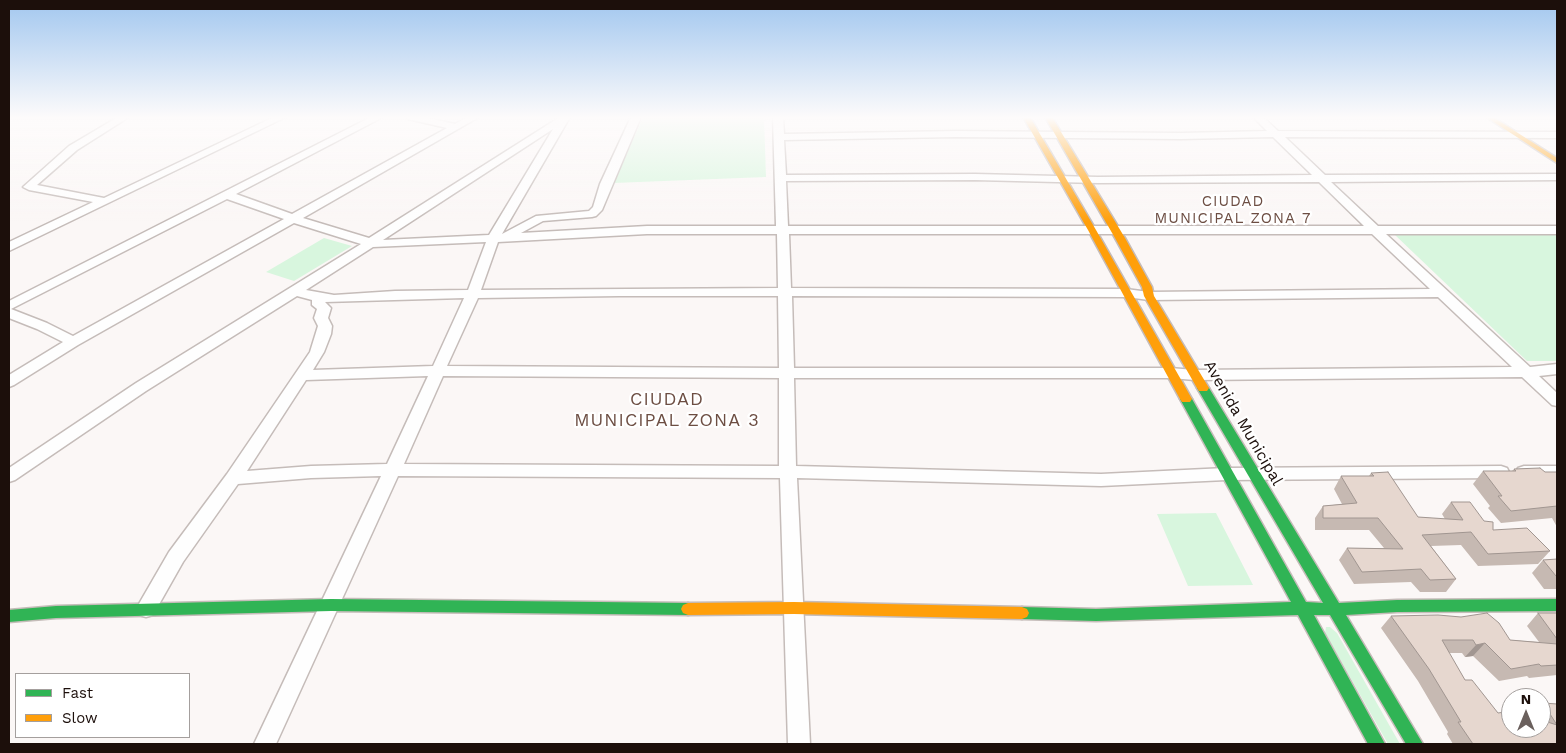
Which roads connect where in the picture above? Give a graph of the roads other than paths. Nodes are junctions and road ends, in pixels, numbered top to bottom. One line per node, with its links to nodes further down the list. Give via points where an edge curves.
1 (68, 152): 20 (street, via 29,187)
2 (207, 152): 20 (street)
3 (310, 152): 19 (street)
4 (412, 152): 21 (street)
5 (511, 152): 28 (street)
6 (546, 152): 27 (street)
7 (620, 152): 27 (street, via 598,208 592,214 540,218)
8 (779, 152): 15 (street)
9 (1047, 152): 16 (street)
10 (1069, 152): 18 (street, Avenida Municipal)
11 (1296, 152): 17 (street)
12 (1544, 152): 13 (street)
13 (1557, 161)
14 (1557, 177): 17 (street)
15 (781, 178): 16 (street); 22 (street)
16 (1062, 178): 18 (street); 23 (street)
17 (1322, 178): 18 (street); 25 (street)
18 (1086, 180): 24 (street, Avenida Municipal)
19 (228, 195): 21 (street); 37 (street)
20 (104, 201): 29 (street)
21 (295, 219): 28 (street); 39 (street)
22 (782, 229): 23 (street); 27 (street, via 647,230); 31 (street)
23 (1092, 230): 24 (street); 32 (street)
24 (1116, 230): 25 (street); 35 (street, Avenida Municipal)
25 (1375, 230): 26 (street); 33 (street)
26 (1557, 230)
27 (499, 237): 28 (street); 34 (street)
28 (372, 243): 30 (street)
29 (9, 248)
30 (296, 292): 36 (street); 54 (street, via 141,387)
31 (786, 292): 32 (street); 34 (street); 42 (street)
32 (1126, 293): 35 (street); 44 (street)
33 (1442, 293): 35 (street); 43 (street)
34 (473, 294): 36 (street); 41 (street)
35 (1150, 296): 46 (street, Avenida Municipal)
36 (318, 298): 45 (street, via 318,305 324,308 321,318 324,334)
37 (9, 306)
38 (9, 313): 39 (street)
39 (74, 342): 47 (street)
40 (1557, 369): 43 (street)
41 (437, 370): 42 (street); 45 (street); 49 (street)
42 (788, 372): 44 (street); 50 (street)
43 (1528, 372): 46 (street); 48 (street)
44 (1170, 373): 46 (street); 52 (street)
45 (302, 375): 55 (street)
46 (1195, 375): 53 (street, Avenida Municipal)
47 (9, 382)
48 (1557, 402)
49 (392, 470): 50 (street); 55 (street); 56 (street)
50 (788, 472): 52 (street, via 1100,480); 58 (street)
51 (1557, 472): 53 (street)
52 (1226, 474): 53 (street); 59 (street)
53 (1254, 474): 61 (street, Avenida Municipal)
54 (9, 476)
55 (233, 478): 60 (street, via 176,557)
56 (331, 605): 58 (street); 60 (street); 63 (street)
57 (1557, 605): 61 (street)
58 (794, 608): 59 (street, via 1096,615); 64 (street)
59 (1302, 608): 61 (street); 65 (street)
60 (146, 609): 62 (street)
61 (1335, 609): 66 (street, Avenida Municipal)
62 (9, 616)
63 (265, 744)
64 (799, 744)
65 (1377, 744)
66 (1415, 744)

